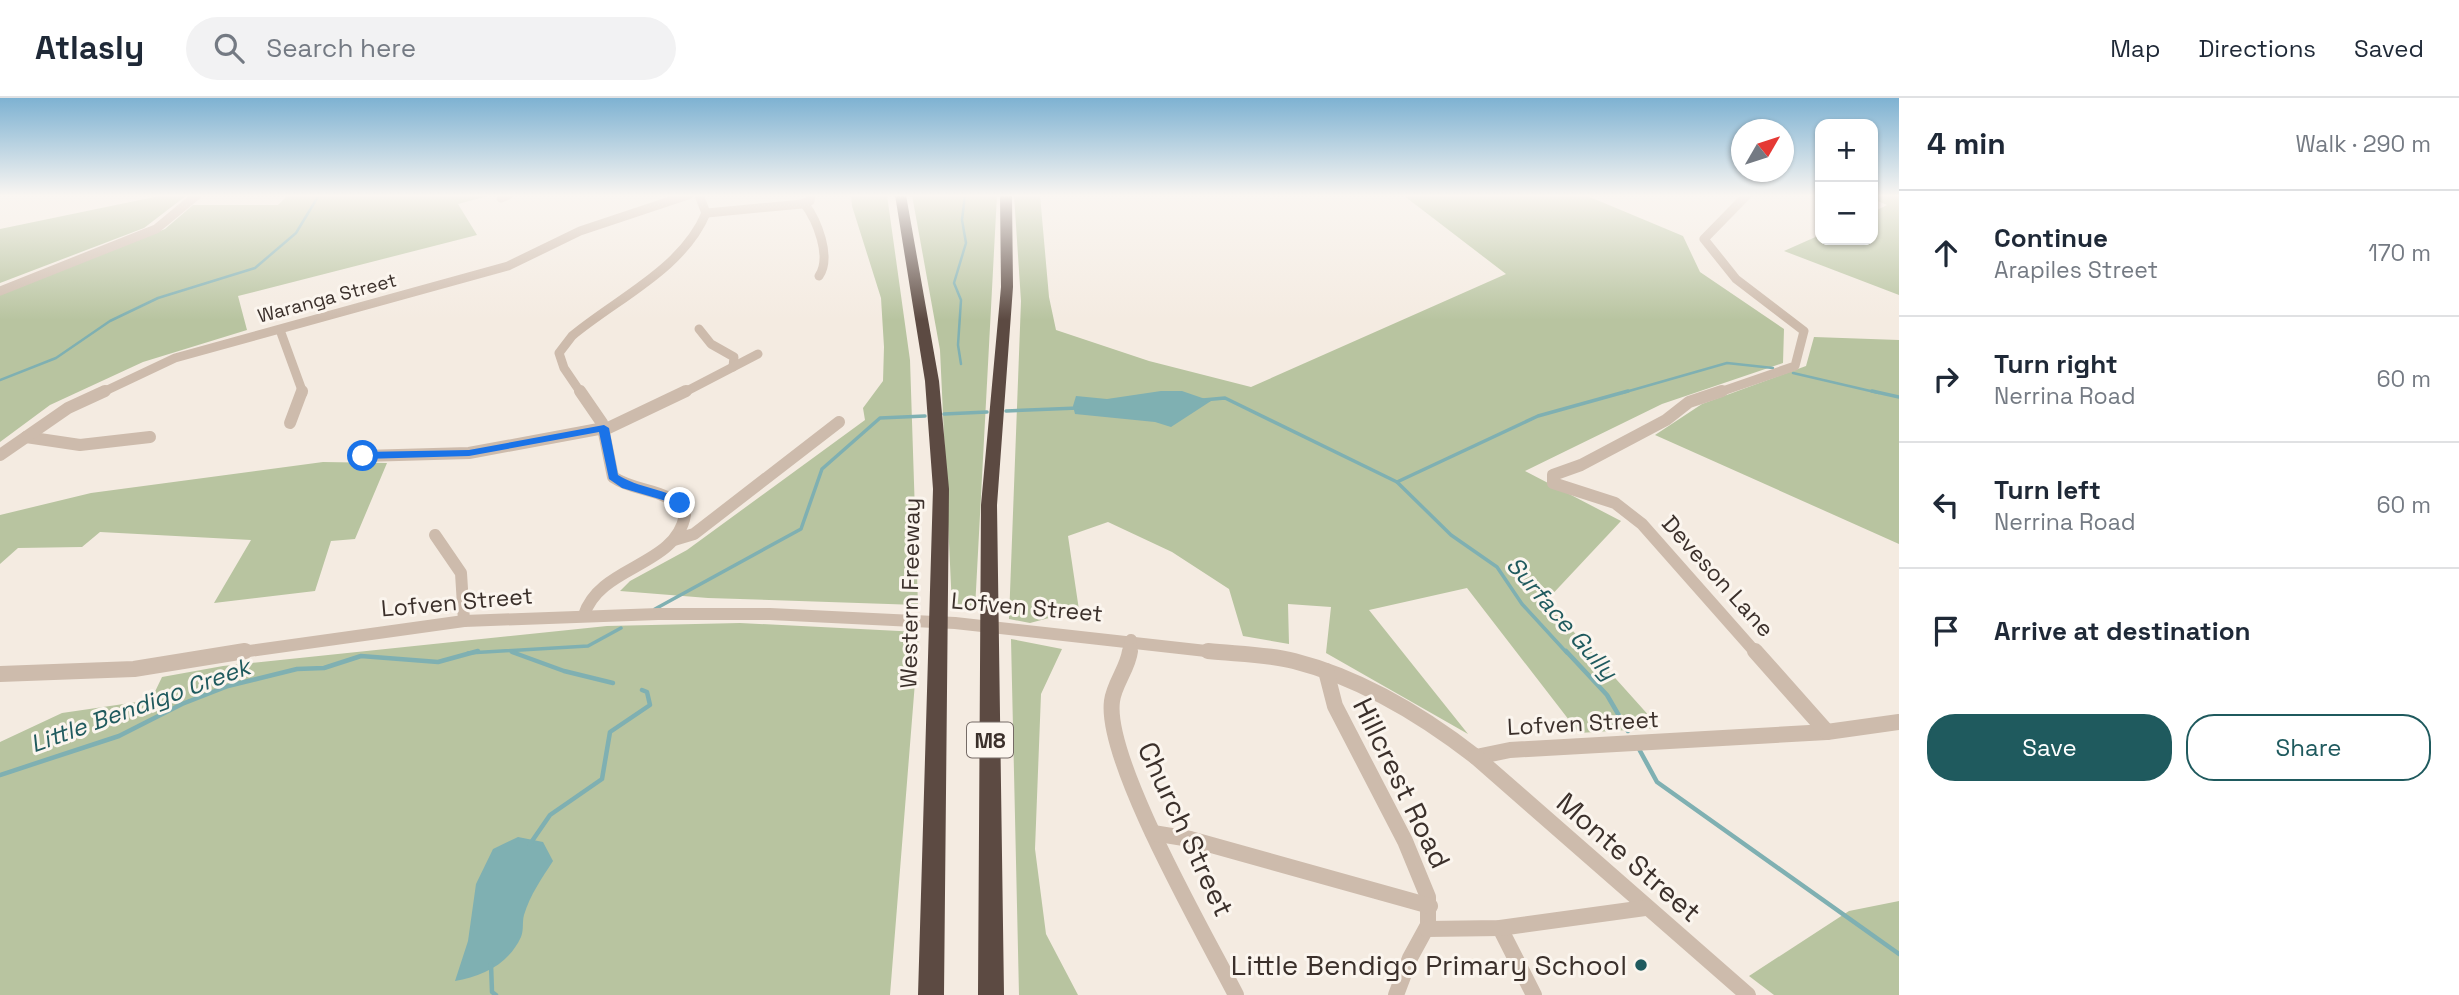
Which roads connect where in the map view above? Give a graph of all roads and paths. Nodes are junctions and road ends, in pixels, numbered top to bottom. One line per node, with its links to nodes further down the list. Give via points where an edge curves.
1 (136, 237): 9 (street)
2 (568, 237): 11 (street, Waranga Street, via 508,266)
3 (696, 237): 16 (street, via 585,322 561,350 560,362)
4 (818, 237): 8 (street, via 824,268)
5 (907, 237): 37 (highway, Western Freeway / M8, via 932,381 941,489)
6 (1006, 237): 38 (highway, M8, via 1007,287 989,505)
7 (1706, 237): 21 (street, via 1713,253 1745,286 1804,331 1795,366 1689,402 1666,420 1553,475)
8 (819, 276)
9 (0, 290)
10 (699, 329): 13 (street, via 711,344 734,357)
11 (280, 330): 15 (street, via 303,393); 17 (street, Waranga Street, via 175,358 68,408)
12 (758, 354): 13 (street)
13 (733, 367): 16 (street, via 625,423)
14 (839, 422): 23 (street, via 694,534)
15 (290, 423)
16 (604, 429): 20 (street, via 469,453); 23 (street, via 613,477 680,503 683,522)
17 (26, 437): 18 (street, via 80,445); 19 (street, Waranga Street)
18 (150, 437)
19 (0, 455)
20 (363, 456)
21 (1553, 483): 30 (street, Deveson Lane, via 1615,503 1642,524)
22 (435, 534): 25 (street, via 461,573)
23 (674, 540): 24 (street, via 605,584)
24 (584, 615): 25 (street, Lofven Street); 26 (street, Lofven Street, via 717,613 906,619)
25 (464, 621): 28 (street, Lofven Street, via 105,672)
26 (1131, 640): 27 (street, Lofven Street, via 1280,658); 32 (street, Church Street, via 1112,701 1112,723)
27 (1326, 671): 31 (street, Lofven Street, via 1411,712); 33 (street, Hillcrest Road, via 1335,706 1405,841)
28 (0, 674)
29 (1899, 722): 30 (street, Lofven Street)
30 (1827, 732): 31 (street, Lofven Street, via 1510,750)
31 (1476, 757): 34 (street, Monte Street)
32 (1153, 833): 33 (street, via 1190,839); 39 (street, Church Street)
33 (1430, 906): 36 (street, Hillcrest Road)
34 (1645, 908): 35 (street); 42 (street, Monte Street)
35 (1500, 928): 36 (street); 41 (street)
36 (1427, 929): 40 (street, Hillcrest Road)
37 (931, 995)
38 (991, 995)
39 (1236, 995)
40 (1396, 995)
41 (1534, 995)
42 (1748, 995)

